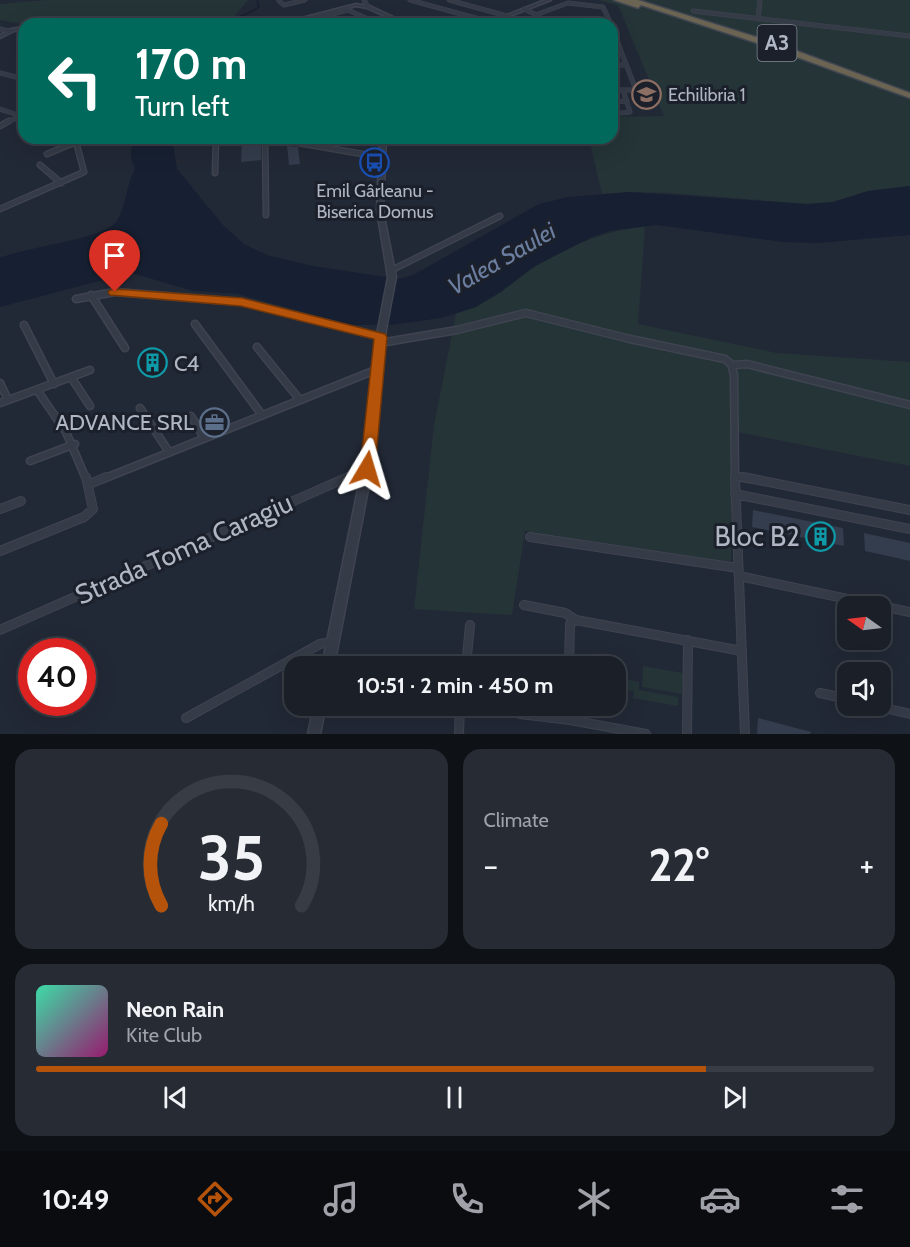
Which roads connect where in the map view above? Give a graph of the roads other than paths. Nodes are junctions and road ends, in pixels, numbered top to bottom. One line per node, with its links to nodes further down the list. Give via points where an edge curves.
1 (283, 0): 2 (street, via 279,2)
2 (305, 0)
3 (364, 0): 12 (street)
4 (410, 0): 21 (street)
5 (449, 0): 16 (street)
6 (549, 0): 13 (street)
7 (616, 0): 34 (highway)
8 (631, 0): 34 (highway, A3)
9 (642, 0): 39 (highway, A3, via 777,43)
10 (657, 0): 14 (highway)
11 (760, 0): 25 (street)
12 (368, 7): 17 (street, via 352,6); 20 (street)
13 (524, 9): 15 (street); 16 (street)
14 (693, 11): 25 (street); 39 (highway, via 847,65)
15 (537, 14): 23 (street); 24 (street, via 568,3 603,7)
16 (507, 16): 22 (street)
17 (306, 18)
18 (317, 18): 19 (street, via 348,10)
19 (366, 18)
20 (393, 18)
21 (471, 18)
22 (502, 18)
23 (538, 18)
24 (608, 18)
25 (758, 19): 29 (street)
26 (0, 29): 28 (street)
27 (18, 29): 28 (street)
28 (10, 31): 30 (street)
29 (910, 36)
30 (0, 37)
31 (618, 48): 33 (street)
32 (618, 65): 33 (street)
33 (626, 65): 38 (street, via 636,90)
34 (834, 68): 39 (highway, A3)
35 (0, 73): 36 (street)
36 (18, 78)
37 (618, 90): 38 (street)
38 (623, 90): 40 (street)
39 (910, 93)
40 (627, 101): 41 (street); 43 (street, via 630,112)
41 (618, 102)
42 (0, 109): 44 (street)
43 (618, 113)
44 (18, 114)
45 (18, 117): 47 (street)
46 (0, 119): 47 (street)
47 (8, 122): 48 (street)
48 (0, 126)
49 (67, 144): 55 (street)
50 (76, 144): 59 (street, via 84,172)
51 (216, 144): 58 (street)
52 (266, 144): 61 (street)
53 (312, 144): 56 (street)
54 (382, 144): 56 (street)
55 (47, 154)
56 (380, 157): 63 (street, via 380,211)
57 (40, 165): 59 (street)
58 (215, 173)
59 (61, 183): 60 (street)
60 (0, 209)
61 (266, 215)
62 (500, 216): 63 (street)
63 (392, 273): 68 (street)
64 (91, 295): 65 (street); 68 (street, via 135,293 228,300); 70 (street)
65 (75, 299)
66 (195, 324): 84 (street)
67 (24, 325): 76 (street)
68 (381, 336): 71 (street, via 457,330 526,314 722,358); 72 (street)
69 (257, 346): 79 (street)
70 (125, 348)
71 (734, 365): 81 (street, via 747,364); 91 (street)
72 (378, 369): 79 (street); 90 (street)
73 (90, 370): 74 (street)
74 (71, 377): 76 (street); 82 (street)
75 (0, 383): 78 (street)
76 (54, 384): 77 (street)
77 (37, 390): 78 (street); 87 (street)
78 (8, 400): 80 (street)
79 (300, 400): 84 (street)
80 (0, 403)
81 (910, 405)
82 (90, 406)
83 (140, 408): 88 (street)
84 (262, 415): 86 (street)
85 (191, 416): 86 (street)
86 (204, 438): 88 (street)
87 (75, 444): 89 (street); 92 (street)
88 (169, 452): 92 (street)
89 (30, 461)
90 (367, 469): 105 (street, Strada Toma Caragiu); 107 (street)
91 (735, 476): 93 (street); 96 (street)
92 (90, 484): 99 (street, via 93,509 88,515)
93 (735, 494): 97 (street); 100 (street)
94 (21, 501): 95 (street)
95 (0, 509)
96 (910, 510)
97 (910, 529)
98 (530, 537): 100 (street)
99 (0, 551)
100 (738, 572): 102 (street); 108 (street)
101 (524, 605): 103 (street, via 565,613)
102 (910, 612)
103 (576, 620): 106 (street); 111 (street, via 570,624)
104 (470, 626): 110 (street)
105 (0, 630)
106 (688, 640): 108 (street); 125 (street)
107 (332, 642): 109 (street); 120 (street, via 320,644)
108 (742, 651): 126 (street)
109 (330, 656)
110 (467, 656)
111 (569, 656)
112 (820, 693): 113 (street)
113 (837, 697)
114 (891, 710): 115 (street)
115 (910, 714)
116 (318, 716): 122 (street)
117 (460, 716): 123 (street)
118 (537, 716): 121 (street)
119 (570, 716): 121 (street)
120 (186, 718)
121 (570, 720): 124 (street)
122 (314, 734)
123 (459, 734)
124 (645, 734)
125 (687, 734)
126 (745, 734)

